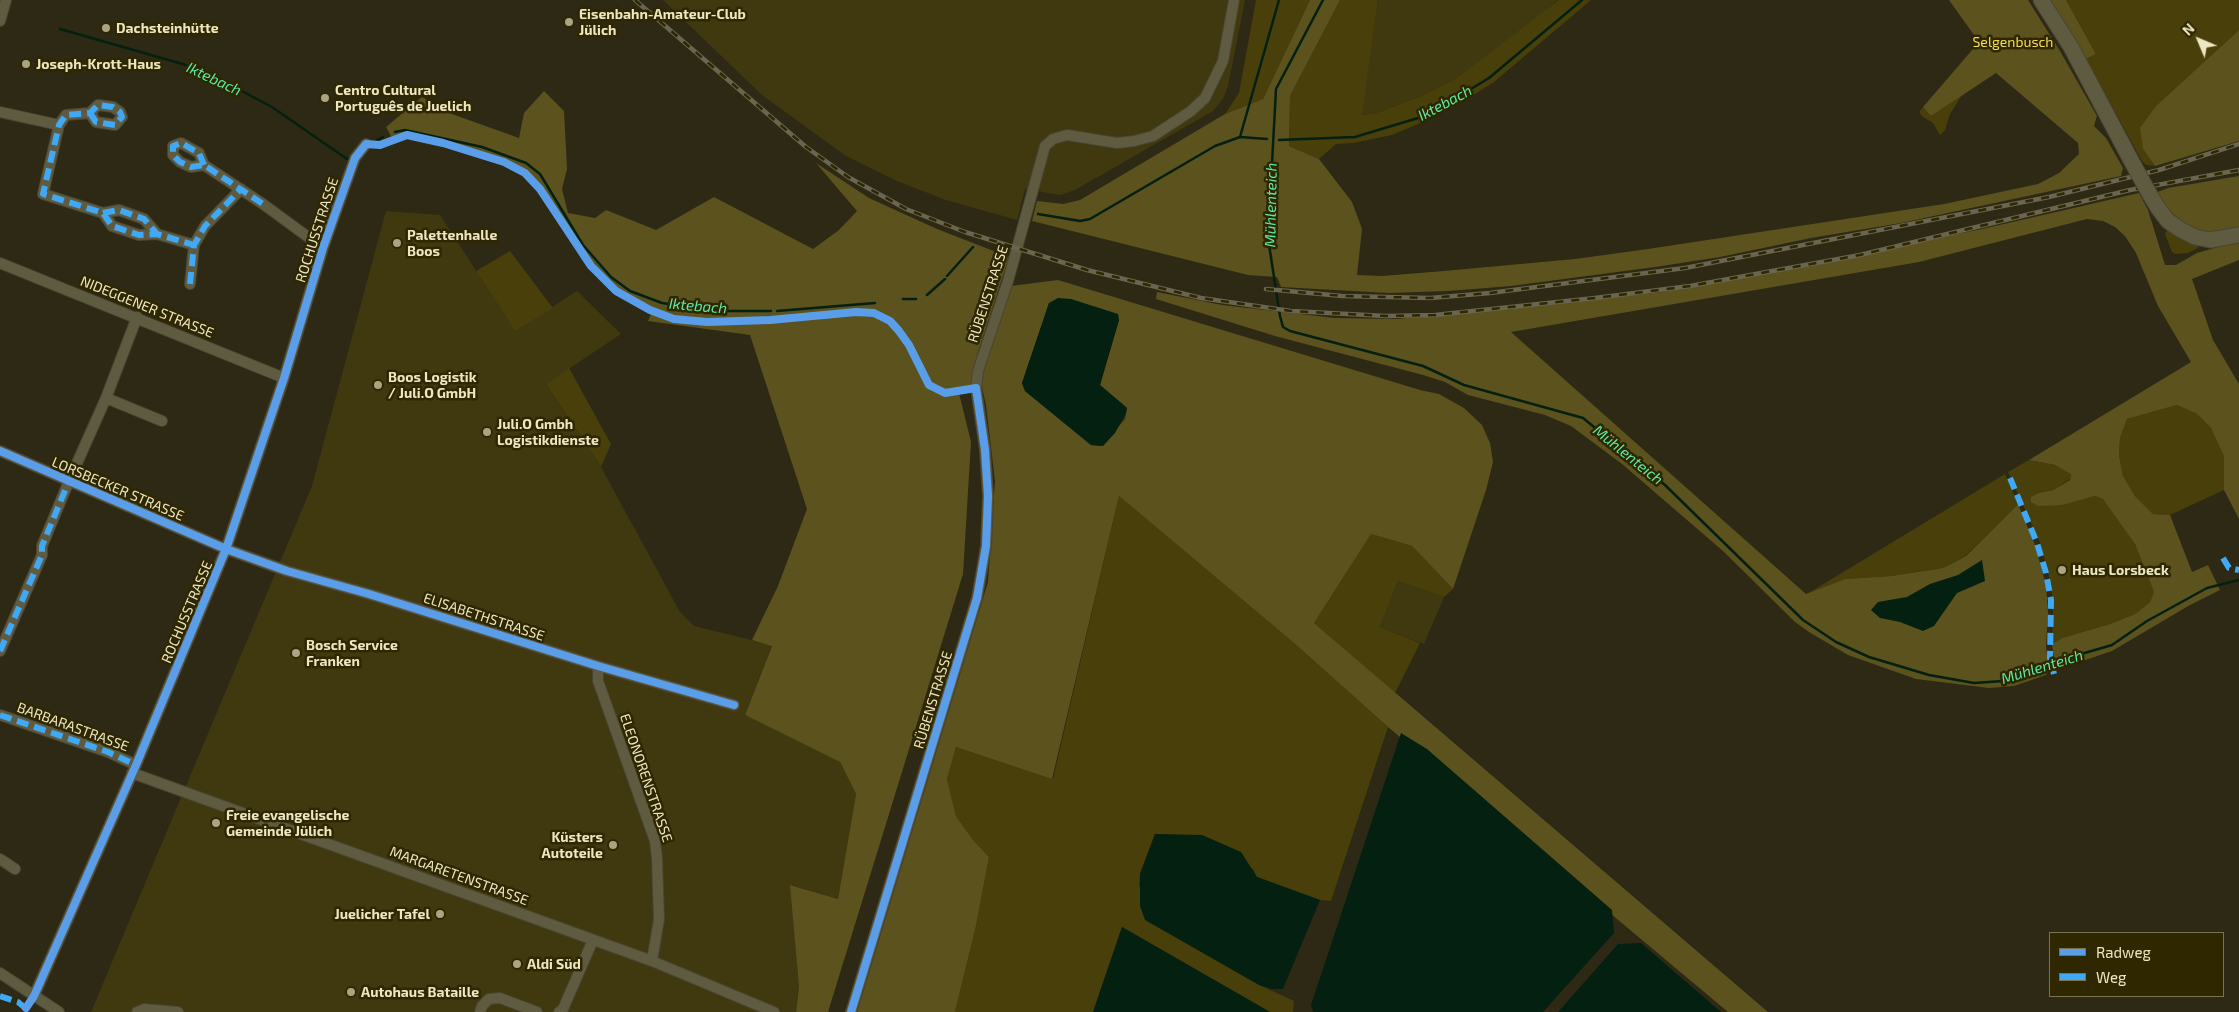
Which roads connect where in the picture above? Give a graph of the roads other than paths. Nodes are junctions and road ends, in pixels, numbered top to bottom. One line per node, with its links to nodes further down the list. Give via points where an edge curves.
1 (6, 0): 4 (street)
2 (1234, 0): 43 (street, RÜBENSTRASSE, via 1223,61 1205,98 1191,112 1153,136 1134,141 1117,143 1067,135 1053,139 1046,146 1008,282 978,371 976,388 988,496 986,546 977,598)
3 (2041, 0): 13 (main road, bridge, via 2071,47 2163,214 2195,237 2210,240)
4 (0, 21)
5 (0, 112): 7 (street)
6 (90, 113): 7 (street, via 66,115)
7 (59, 125): 11 (street, via 43,194)
8 (366, 144): 15 (street, ROCHUSSTRASSE, via 355,158)
9 (204, 164): 10 (street)
10 (241, 189): 14 (street, via 206,226); 15 (street)
11 (103, 213): 12 (street, via 117,228 140,236); 12 (street, via 119,210 144,219)
12 (157, 234): 14 (street)
13 (2239, 235)
14 (194, 245): 17 (street)
15 (324, 248): 19 (street, ROCHUSSTRASSE)
16 (0, 263): 18 (street, NIDEGGENER STRASSE)
17 (190, 284)
18 (137, 317): 19 (street, NIDEGGENER STRASSE); 20 (street)
19 (284, 378): 24 (street, ROCHUSSTRASSE)
20 (106, 398): 21 (street); 23 (street)
21 (162, 421)
22 (0, 451): 23 (street, LORSBECKER STRASSE)
23 (69, 481): 24 (street, LORSBECKER STRASSE); 25 (street, via 42,546 42,555)
24 (226, 549): 26 (street, ELISABETHSTRASSE, via 287,571); 29 (street, ROCHUSSTRASSE)
25 (0, 651)
26 (598, 666): 27 (street, ELISABETHSTRASSE); 33 (street, ELEONORENSTRASSE, via 598,681 654,841 659,919)
27 (734, 705)
28 (0, 714): 29 (street, BARBARASTRASSE, via 108,752)
29 (134, 769): 32 (street, MARGARETENSTRASSE); 35 (street, ROCHUSSTRASSE)
30 (0, 859): 31 (street)
31 (15, 869)
32 (593, 940): 33 (street, MARGARETENSTRASSE); 41 (street)
33 (652, 961): 42 (street, MARGARETENSTRASSE)
34 (0, 973): 35 (street)
35 (34, 996): 36 (street)
36 (59, 1012)
37 (137, 1012): 38 (street, via 144,1009)
38 (178, 1012)
39 (480, 1012): 40 (street, via 489,999 500,998)
40 (537, 1012)
41 (559, 1012)
42 (774, 1012)
43 (851, 1012)

